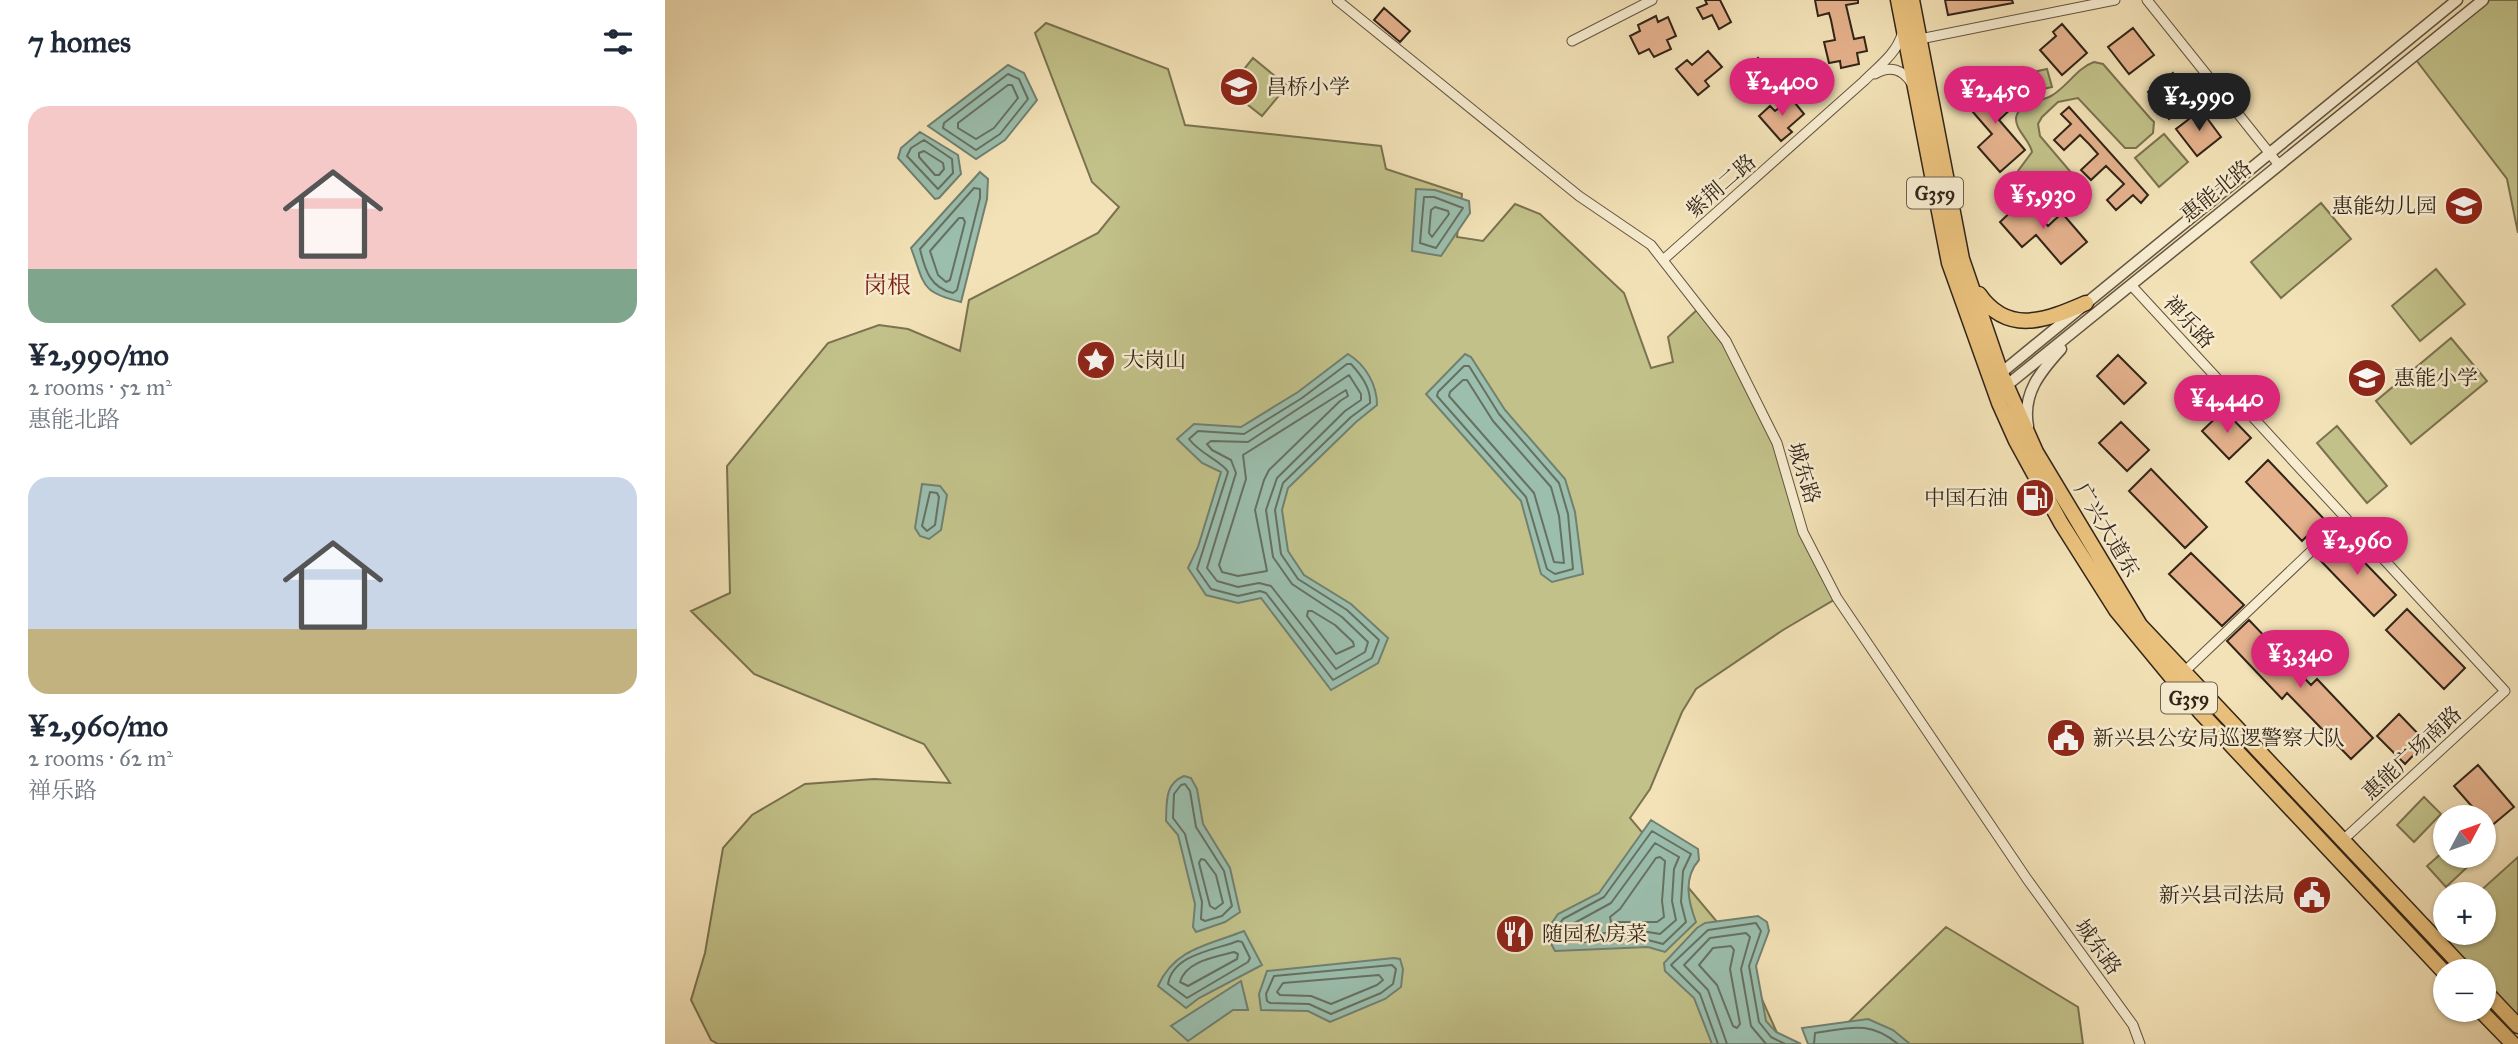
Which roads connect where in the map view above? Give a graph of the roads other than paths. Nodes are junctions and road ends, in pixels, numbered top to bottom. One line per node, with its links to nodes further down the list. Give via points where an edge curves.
1 (1337, 0): 16 (street, 城东路, via 1579,196 1651,245)
2 (1651, 0): 11 (street)
3 (1898, 0): 9 (highway, 广兴大道东 / G359)
4 (1912, 0): 10 (highway, 广兴大道东 / G359)
5 (2115, 0): 10 (street)
6 (2147, 0): 14 (street)
7 (2457, 0): 14 (street, 惠能北路)
8 (2483, 0): 15 (street, 惠能北路)
9 (1903, 28): 12 (street, 紫荆二路, via 1900,42); 13 (highway, 广兴大道东 / G359)
10 (1920, 39): 17 (highway, 广兴大道东 / G359, via 1962,259)
11 (1573, 41)
12 (1864, 80): 13 (street, 紫荆二路, via 1892,69 1907,76); 16 (street, 紫荆二路)
13 (1916, 89): 28 (highway, 广兴大道东 / G359, via 1949,262 1999,402 2061,523 2116,610 2201,713)
14 (2270, 153): 15 (street); 19 (street, 惠能北路)
15 (2279, 165): 18 (street, 惠能北路)
16 (1663, 260): 32 (street, 城东路, via 1726,341 1777,443 1803,531 1837,598 2027,879 2133,1024)
17 (1972, 284): 19 (highway, via 1999,317 2014,320 2060,314); 21 (highway, 广兴大道东 / G359)
18 (2131, 285): 20 (street, 惠能北路); 23 (street, 禅乐路)
19 (2087, 303): 21 (street, 惠能北路)
20 (2087, 321): 21 (street, 惠能北路); 22 (street, via 2029,390 2027,423)
21 (2004, 379): 22 (highway, 广兴大道东 / G359)
22 (2036, 452): 24 (highway, 广兴大道东 / G359, via 2140,625)
23 (2346, 518): 24 (street); 25 (street, 禅乐路)
24 (2184, 672): 26 (highway, 广兴大道东 / G359)
25 (2505, 691): 26 (street, 惠能广场南路)
26 (2343, 841): 27 (highway, 广兴大道东 / G359)
27 (2455, 959)
28 (2433, 960)
29 (2496, 1003): 31 (highway)
30 (2492, 1022): 33 (highway)
31 (2518, 1026)
32 (2140, 1044)
33 (2513, 1044)

